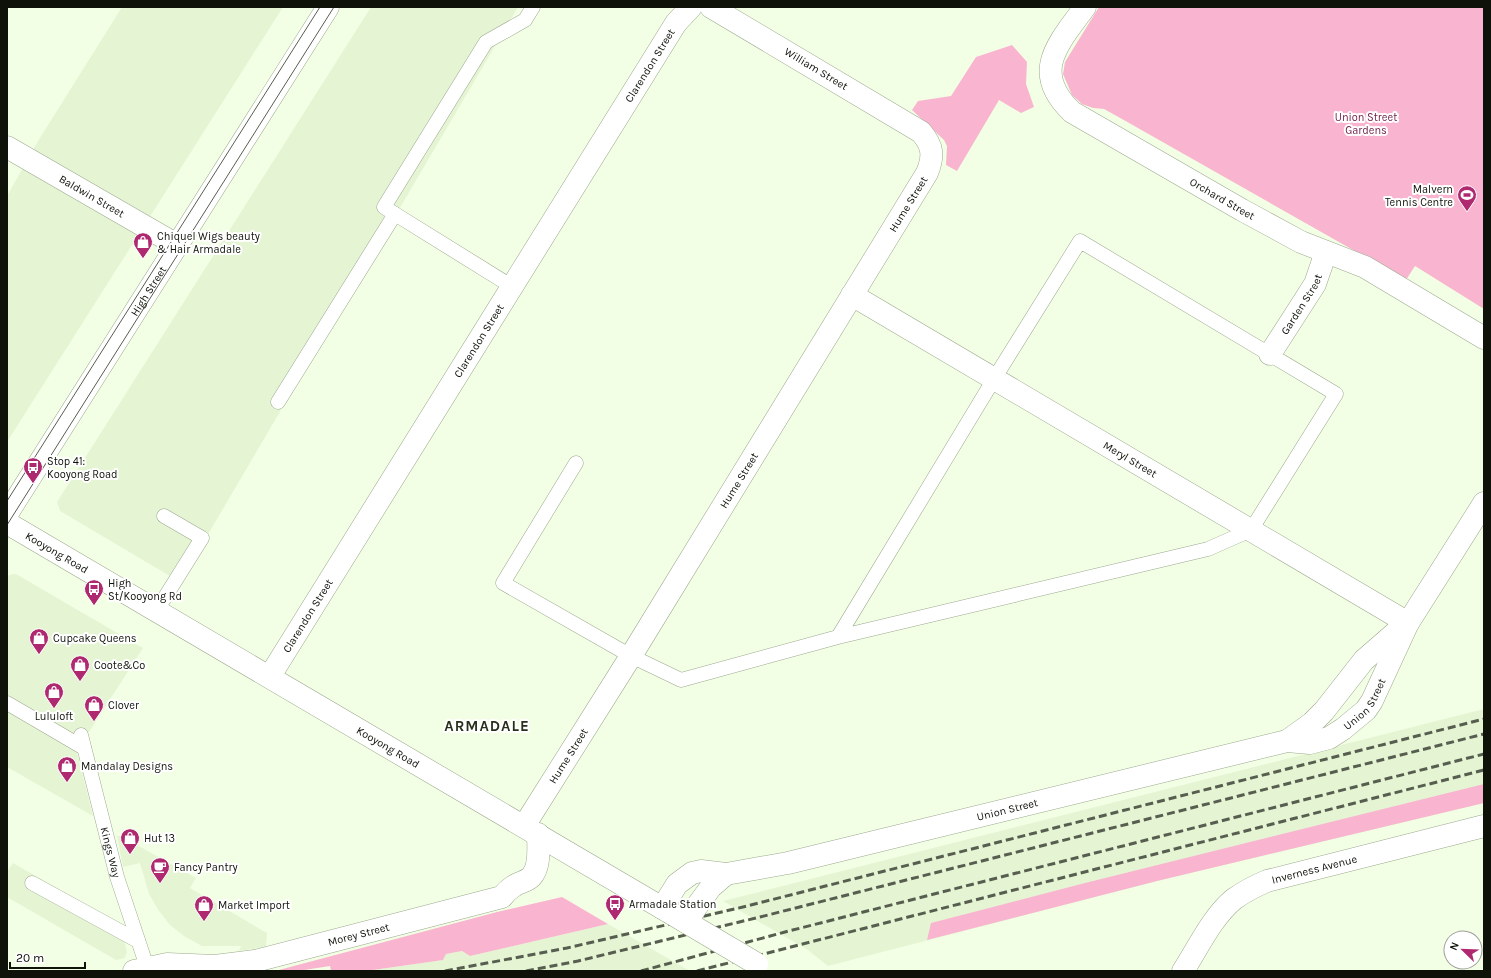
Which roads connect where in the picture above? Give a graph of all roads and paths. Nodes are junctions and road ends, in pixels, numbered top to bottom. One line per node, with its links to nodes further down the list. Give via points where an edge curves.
1 (328, 7): 9 (street, High Street)
2 (533, 7): 8 (lane, via 525,20 486,42 384,207)
3 (691, 7): 11 (street, Clarendon Street, via 676,23)
4 (712, 7): 6 (street, William Street)
5 (1085, 7): 10 (street, Orchard Street, via 1054,53 1050,66 1051,83 1060,101 1072,112 1242,210 1301,242)
6 (921, 132): 12 (street, Hume Street, via 933,150 932,162)
7 (7, 146): 9 (street, Baldwin Street)
8 (395, 214): 11 (lane); 16 (lane)
9 (177, 244): 19 (street, High Street)
10 (1326, 252): 13 (street, Orchard Street, via 1365,267); 14 (street, Garden Street, via 1315,284)
11 (511, 286): 27 (street, Clarendon Street)
12 (852, 295): 15 (street, Meryl Street); 26 (street, Hume Street)
13 (1484, 338)
14 (1270, 354): 15 (lane, via 1080,242); 22 (lane, via 1336,394)
15 (994, 379): 22 (street, Meryl Street); 25 (lane)
16 (278, 402)
17 (576, 463): 26 (lane, via 504,583)
18 (1484, 503): 24 (street, Union Street)
19 (7, 514)
20 (164, 516): 23 (lane, via 202,538)
21 (7, 523): 23 (street, Kooyong Road)
22 (1251, 530): 24 (street, Meryl Street); 25 (lane, via 1208,549)
23 (157, 610): 27 (street, Kooyong Road)
24 (1408, 622): 29 (street, Union Street, via 1364,660 1312,723); 29 (street, Union Street, via 1372,701 1359,718 1329,738 1310,743)
25 (838, 637): 26 (lane, via 681,680)
26 (631, 656): 31 (street, Hume Street)
27 (270, 676): 31 (street, Kooyong Road)
28 (7, 703): 35 (lane, Kings Way, via 83,741 116,877)
29 (1287, 741): 32 (street, Union Street, via 788,863)
30 (1484, 826): 38 (street, Inverness Avenue, via 1267,881 1222,910)
31 (531, 830): 34 (street, Kooyong Road); 37 (street, Morey Street, via 538,856 536,868 533,874 502,897 251,962 215,966 167,964)
32 (726, 874): 34 (street); 34 (street, Union Street, via 701,871 677,884)
33 (32, 882): 35 (lane)
34 (678, 912): 36 (street, Kooyong Road, bridge)
35 (138, 941): 37 (lane, Kings Way)
36 (752, 967)
37 (141, 969)
38 (1183, 971)

